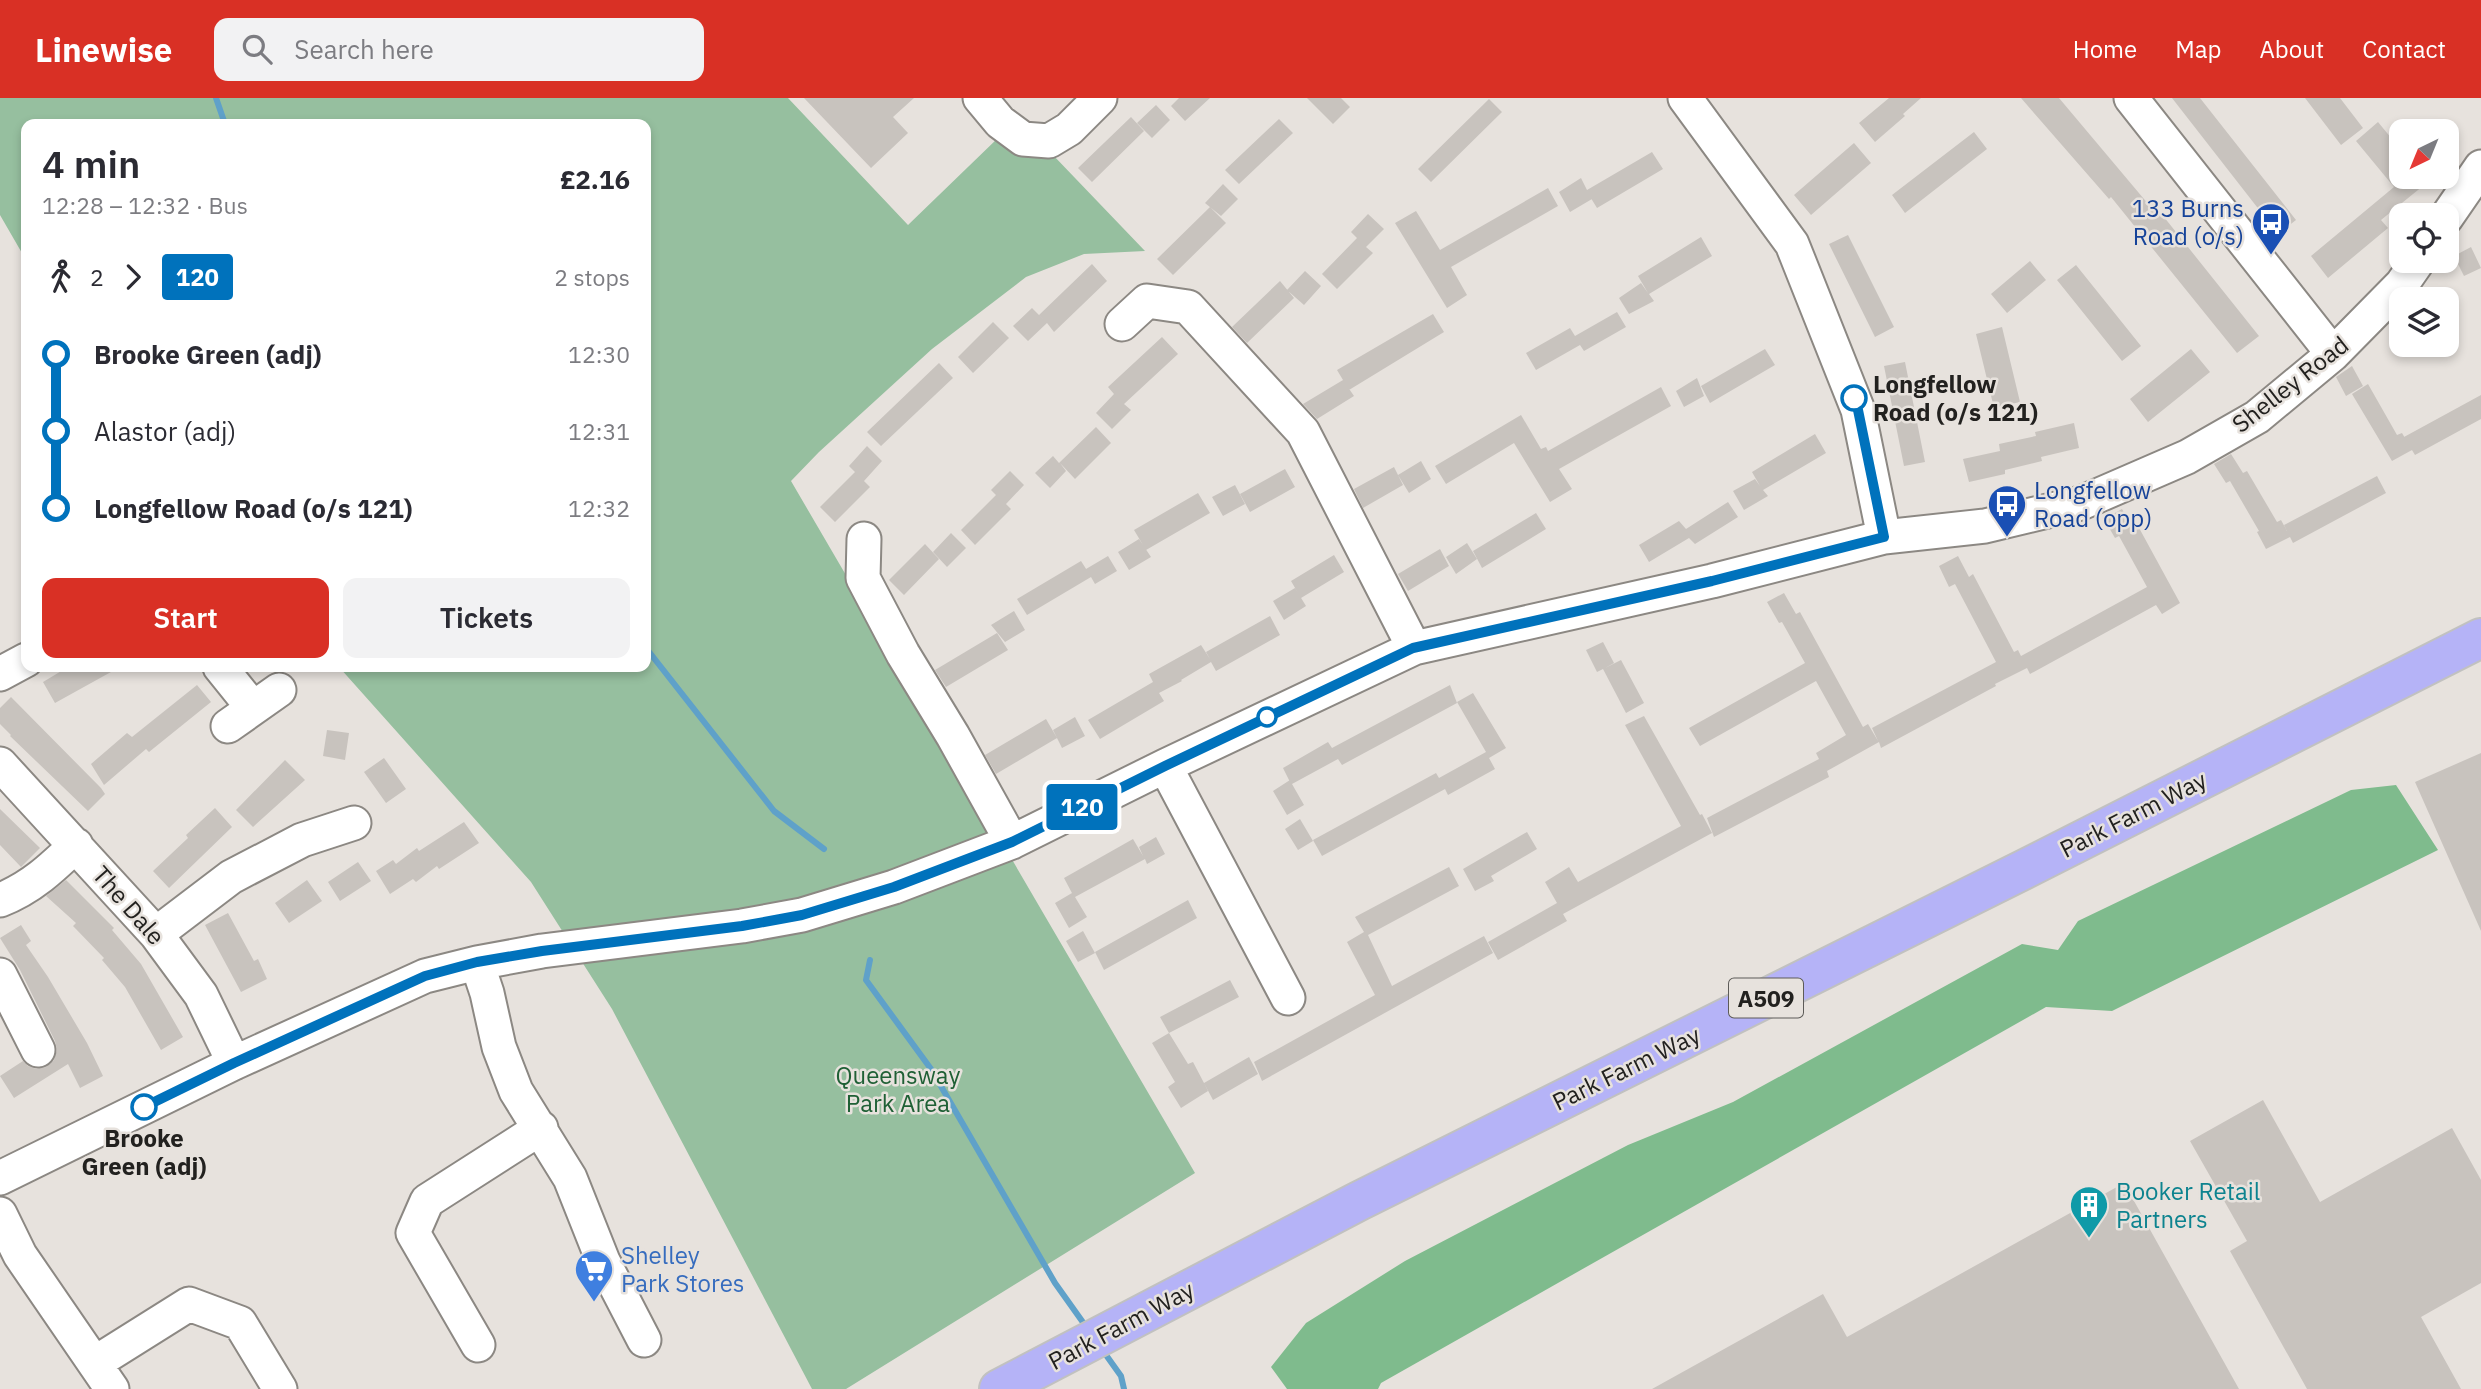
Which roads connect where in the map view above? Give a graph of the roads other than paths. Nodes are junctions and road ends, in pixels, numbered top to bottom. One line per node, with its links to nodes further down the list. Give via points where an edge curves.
1 (980, 98): 2 (street, via 1000,122 1023,139 1049,141 1069,129)
2 (1100, 98)
3 (1685, 98): 10 (street, via 1792,244 1858,410)
4 (2131, 98): 9 (street)
5 (2481, 167): 6 (street)
6 (2456, 203)
7 (2410, 273): 9 (street, Shelley Road)
8 (1122, 324): 13 (street, via 1147,301 1188,307 1303,432)
9 (2333, 354): 10 (street, Shelley Road, via 2257,416 2187,457 2081,503 1985,526)
10 (1884, 537): 13 (street, Shelley Road)
11 (864, 539): 21 (street, via 863,578)
12 (2481, 638): 37 (highway, Park Farm Way / A509, via 1359,1201)
13 (1413, 648): 19 (street, Shelley Road)
14 (21, 663): 16 (street)
15 (224, 672): 17 (street)
16 (0, 674)
17 (254, 708)
18 (0, 764): 22 (street, The Dale)
19 (1165, 766): 21 (street, Shelley Road); 27 (street)
20 (354, 823): 24 (street, via 302,840 231,877)
21 (1012, 842): 25 (street, Shelley Road, via 894,887 802,915)
22 (76, 845): 23 (street, via 42,878); 24 (street, The Dale)
23 (0, 900)
24 (156, 934): 29 (street, The Dale, via 201,995)
25 (477, 962): 29 (street, Shelley Road, via 425,976); 30 (street, via 499,1047 516,1091)
26 (0, 975): 28 (street)
27 (1288, 998)
28 (21, 1040)
29 (234, 1063): 31 (street, Shelley Road)
30 (541, 1128): 33 (street, via 570,1178 603,1261); 34 (street, via 427,1201 413,1233)
31 (0, 1178)
32 (0, 1214): 35 (street, via 20,1255)
33 (644, 1340)
34 (478, 1345)
35 (104, 1376): 36 (street, via 189,1304 240,1323)
36 (280, 1389)
37 (999, 1389)

